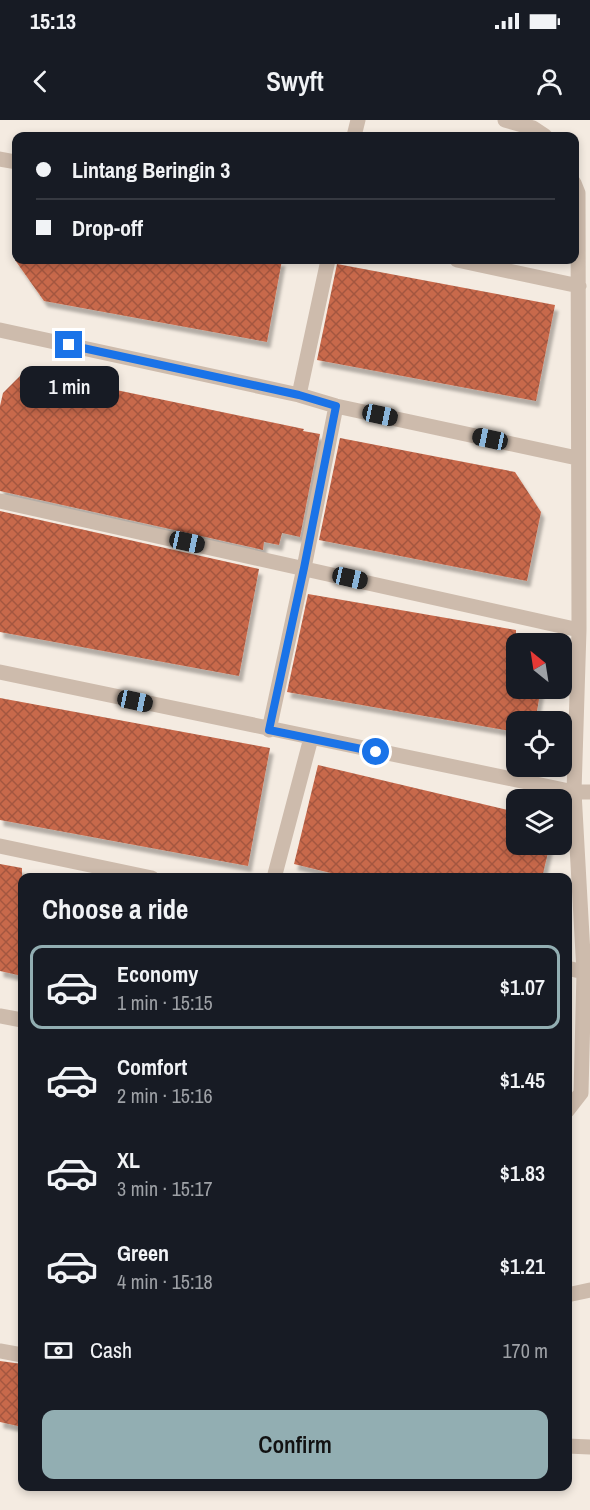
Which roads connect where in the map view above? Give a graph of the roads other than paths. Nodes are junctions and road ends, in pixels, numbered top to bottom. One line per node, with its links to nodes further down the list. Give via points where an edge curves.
1 (505, 120): 2 (street)
2 (539, 132)
3 (327, 264): 8 (street)
4 (476, 264): 6 (street)
5 (579, 264): 6 (street)
6 (579, 286): 10 (street)
7 (0, 330): 8 (street)
8 (299, 395): 9 (street)
9 (336, 406): 10 (street); 12 (street)
10 (577, 458): 13 (street)
11 (0, 501): 12 (street)
12 (304, 568): 13 (street); 15 (street)
13 (579, 630): 17 (street)
14 (0, 672): 15 (street)
15 (269, 730): 16 (street)
16 (311, 738): 17 (street); 20 (street)
17 (582, 792): 22 (street)
18 (0, 846): 19 (street)
19 (128, 873)
20 (275, 873)
21 (572, 969): 22 (street)
22 (584, 972): 25 (street, via 581,1093)
23 (0, 1016): 24 (street)
24 (18, 1019)
25 (572, 1105)
26 (590, 1290): 27 (street)
27 (572, 1294)
28 (0, 1351): 29 (street)
29 (18, 1353)
30 (572, 1446): 31 (street)
31 (590, 1447)

